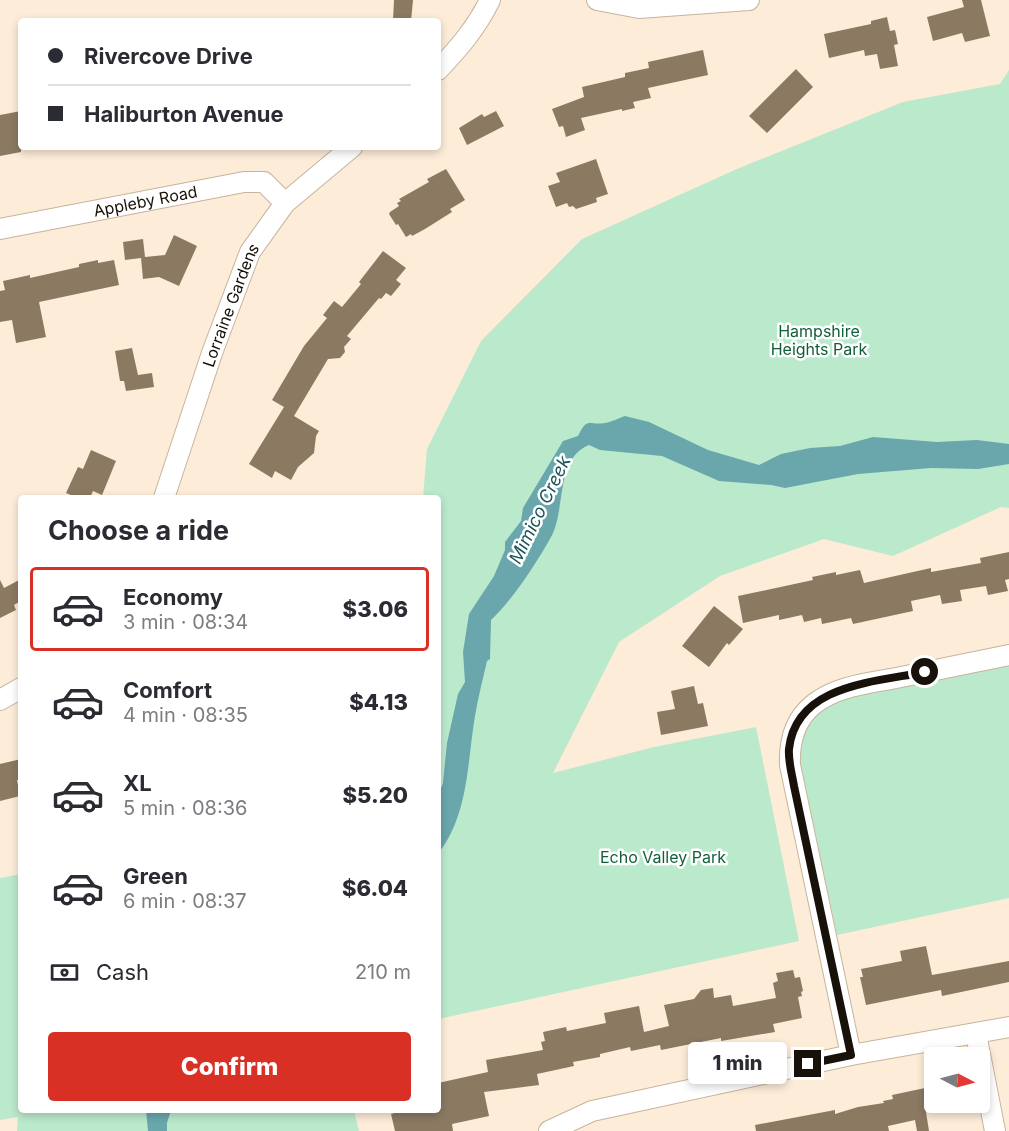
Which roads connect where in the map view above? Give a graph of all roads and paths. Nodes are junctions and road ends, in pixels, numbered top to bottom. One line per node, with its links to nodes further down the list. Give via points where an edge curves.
1 (490, 0): 4 (street, via 480,20)
2 (597, 0): 3 (street, via 639,8)
3 (749, 0)
4 (441, 67)
5 (348, 150): 6 (street, Lorraine Gardens)
6 (285, 203): 7 (street, Appleby Road, via 264,182 244,182); 8 (street, Lorraine Gardens, via 250,252)
7 (0, 230)
8 (165, 495)
9 (1009, 655): 14 (street, via 841,689 813,704 792,737 789,750 794,786)
10 (18, 690): 11 (street)
11 (0, 700)
12 (1009, 1027): 13 (street)
13 (976, 1034): 14 (street); 16 (street)
14 (851, 1055): 15 (street, via 592,1111)
15 (549, 1131)
16 (995, 1131)

